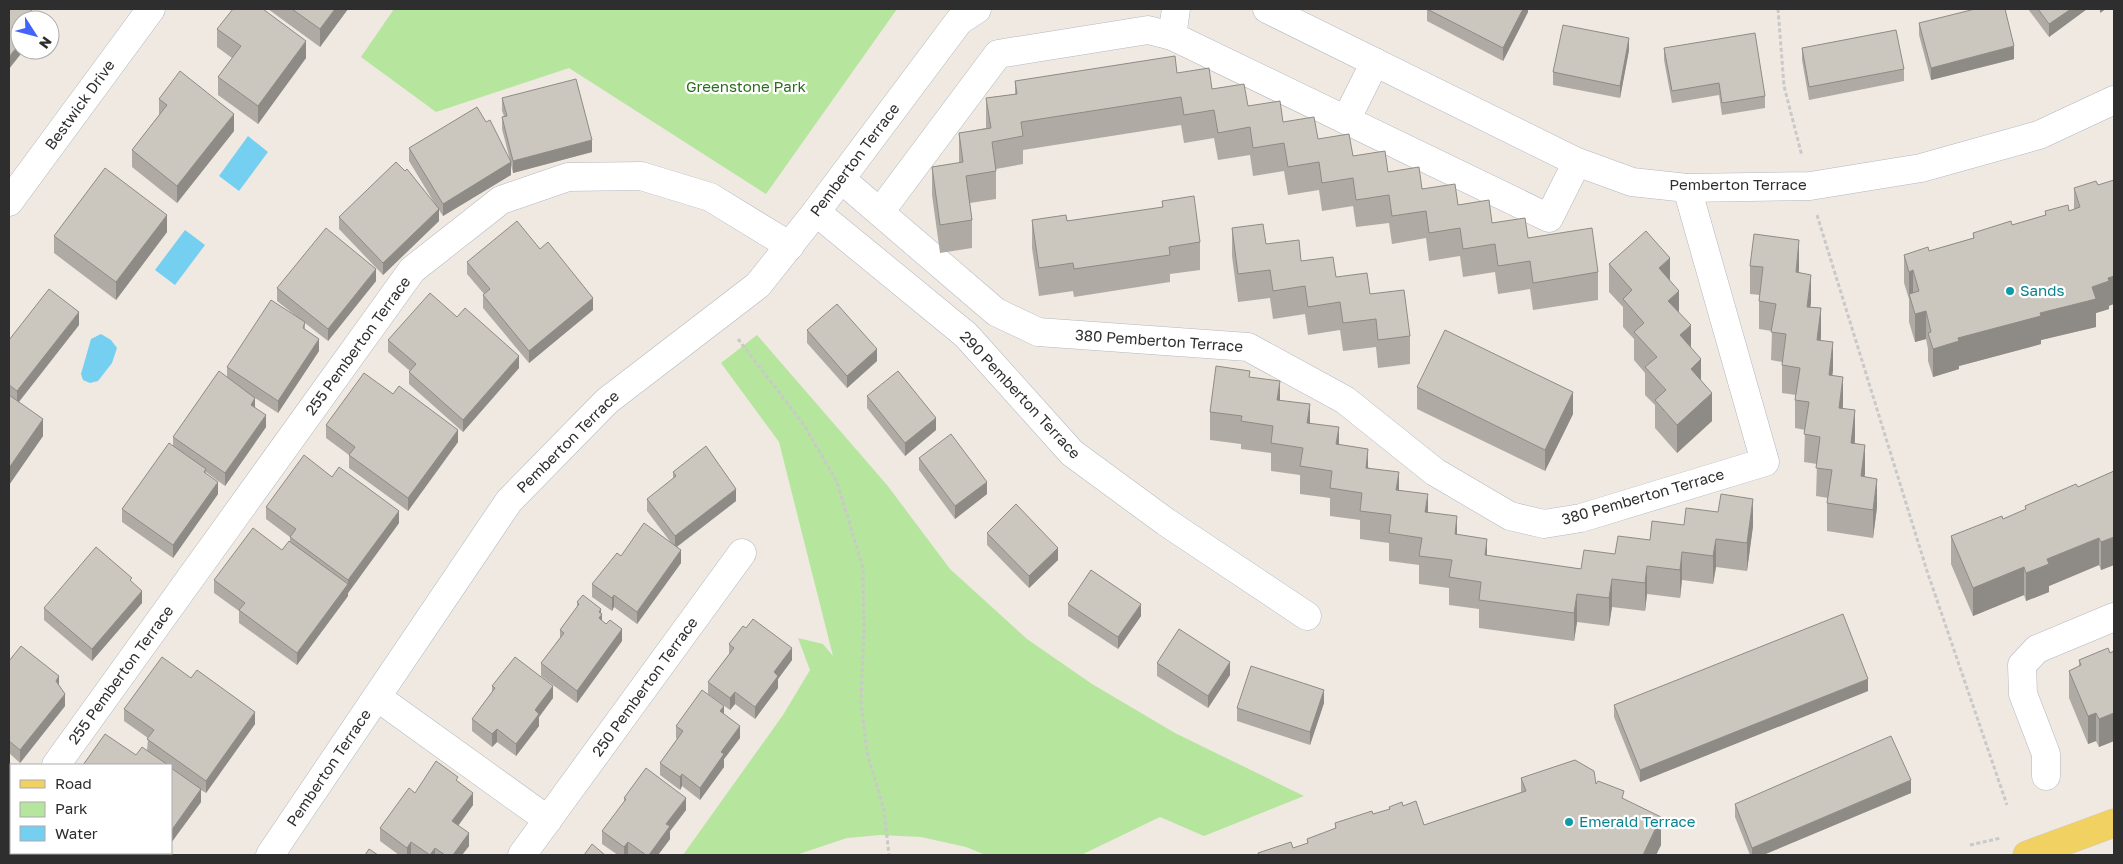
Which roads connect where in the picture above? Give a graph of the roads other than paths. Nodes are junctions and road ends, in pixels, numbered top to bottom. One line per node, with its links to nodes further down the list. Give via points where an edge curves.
1 (151, 9): 12 (street, Bestwick Drive)
2 (977, 9): 10 (street, Pemberton Terrace, via 959,21)
3 (1176, 9): 5 (street)
4 (1267, 9): 6 (street, Pemberton Terrace)
5 (1172, 36): 8 (street); 14 (street, via 1148,30 998,54)
6 (1374, 62): 8 (street); 9 (street, Pemberton Terrace)
7 (2114, 100): 11 (street, Pemberton Terrace, via 2039,134 1930,166 1810,186)
8 (1346, 120): 9 (street, via 1549,218)
9 (1577, 162): 11 (street, Pemberton Terrace, via 1632,182)
10 (841, 178): 13 (street, Pemberton Terrace); 14 (street, 380 Pemberton Terrace)
11 (1687, 188): 14 (street, 380 Pemberton Terrace, via 1765,462 1581,518 1544,524 1510,516 1435,472 1345,400 1248,348 1038,332 996,312)
12 (9, 202)
13 (816, 212): 15 (street, Pemberton Terrace); 17 (street, 290 Pemberton Terrace, via 966,335 1072,453 1166,522)
14 (880, 212)
15 (790, 246): 19 (street, Pemberton Terrace, via 758,285 607,400 509,501); 20 (street, 255 Pemberton Terrace, via 710,197 641,176 568,177 501,200 412,270)
16 (742, 553): 22 (street, 250 Pemberton Terrace)
17 (1307, 616)
18 (2114, 617): 21 (street, via 2037,649 2022,665 2023,694 2046,754)
19 (377, 697): 22 (street); 24 (street, Pemberton Terrace)
20 (57, 764)
21 (2046, 776)
22 (548, 820): 25 (street, 250 Pemberton Terrace)
23 (2114, 823): 26 (main road)
24 (270, 855)
25 (522, 855)
26 (2027, 855)

